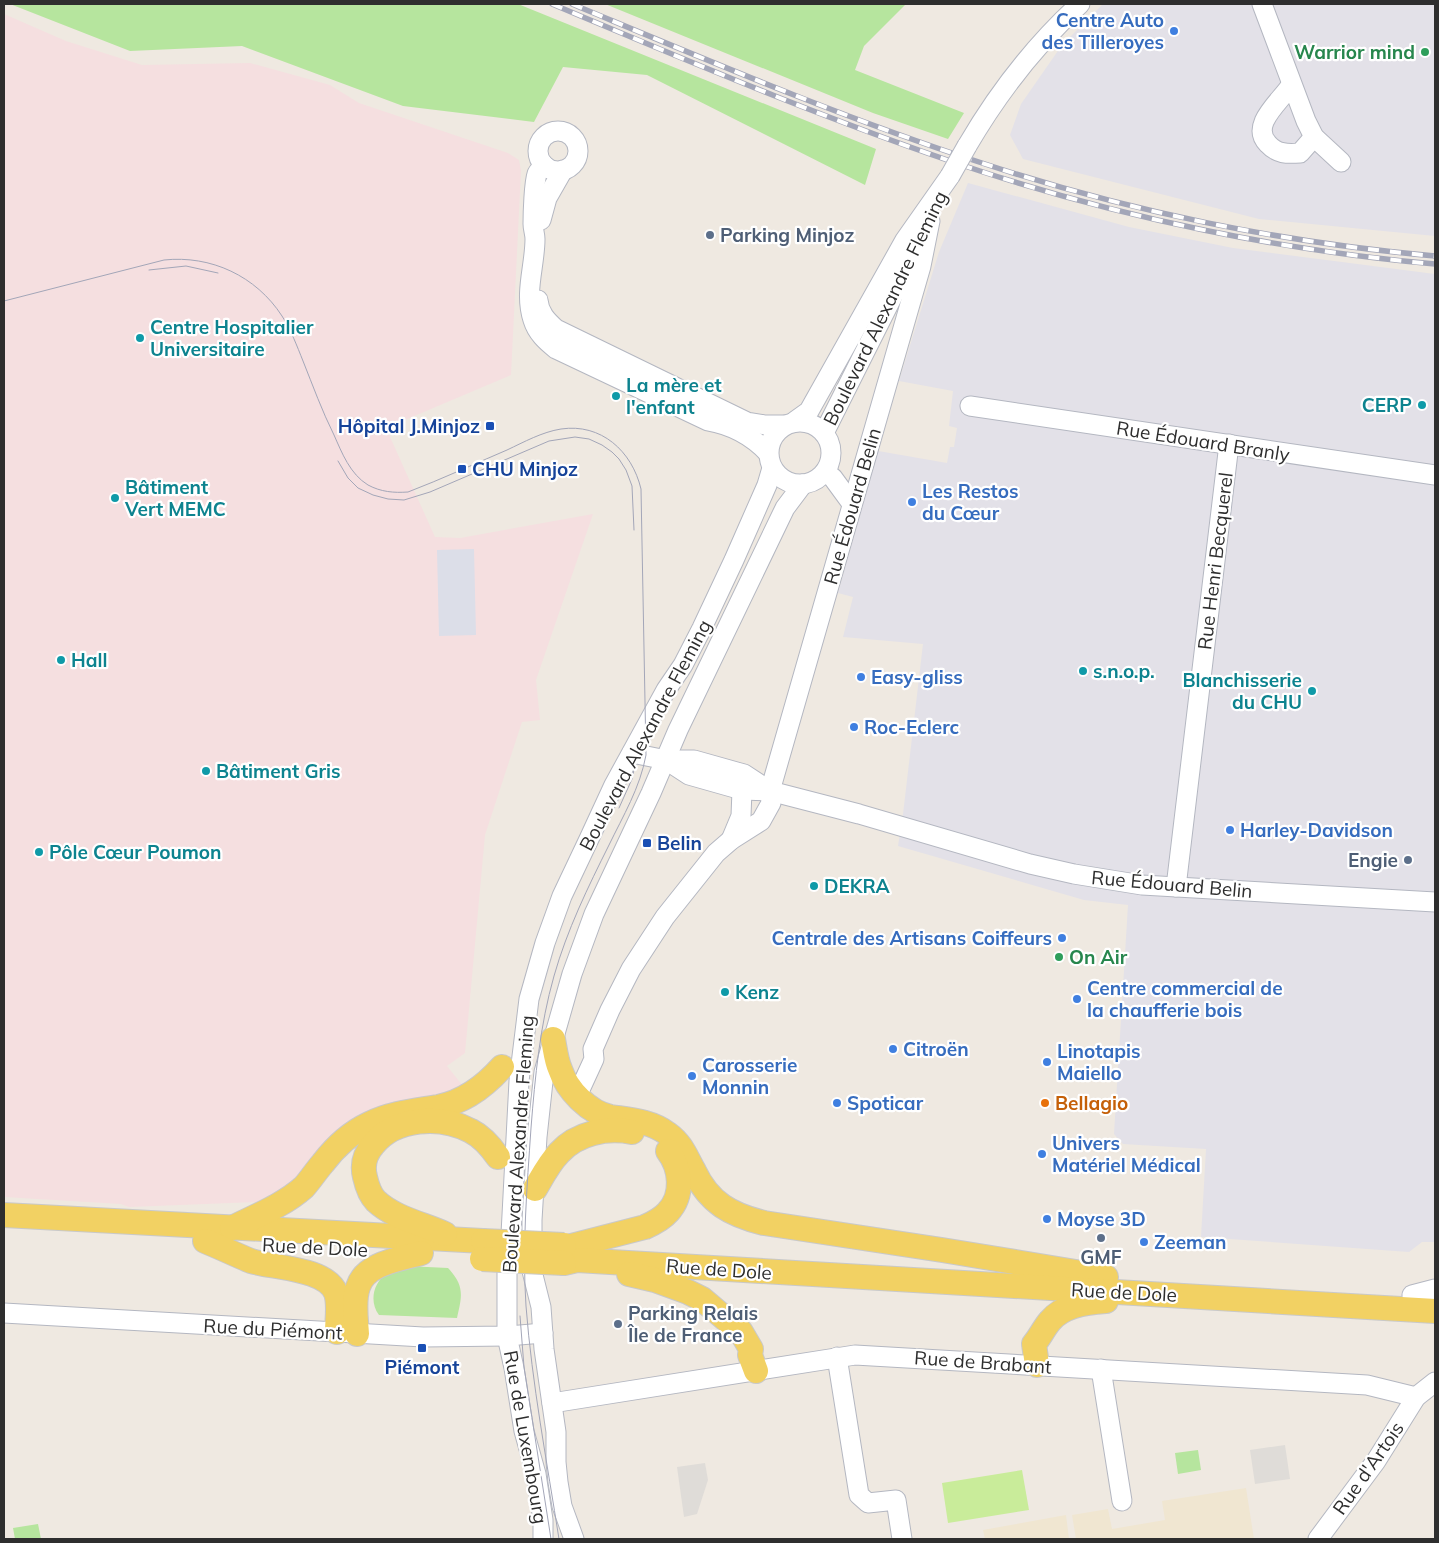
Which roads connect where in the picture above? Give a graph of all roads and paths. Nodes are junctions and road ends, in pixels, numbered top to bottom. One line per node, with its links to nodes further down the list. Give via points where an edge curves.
1 (1080, 4): 8 (street, bridge, via 1015,74 982,120)
2 (1262, 4): 3 (street)
3 (1291, 85): 4 (street); 4 (street, via 1267,116 1262,128 1264,140 1273,150 1286,154 1300,153)
4 (1314, 137): 5 (street)
5 (1341, 162)
6 (544, 165): 7 (street, via 556,171); 7 (street, via 538,153 541,141 550,132 564,131 574,139 578,152 573,164); 10 (street, via 537,172)
7 (563, 170): 10 (street, via 547,198)
8 (950, 176): 9 (street, Boulevard Alexandre Fleming); 15 (street, Boulevard Alexandre Fleming, via 900,249 809,411)
9 (930, 221): 16 (street, Boulevard Alexandre Fleming); 22 (street, Rue Édouard Belin, via 921,266)
10 (535, 238): 11 (street)
11 (532, 277): 12 (street, via 538,307 545,320 556,329); 13 (street, via 529,304 537,331 556,349)
12 (619, 360): 13 (street); 15 (street, via 747,422 765,425)
13 (598, 369): 18 (street, via 757,442)
14 (970, 406): 17 (street, Rue Édouard Branly)
15 (790, 423): 16 (street, via 806,422); 18 (street, via 772,436)
16 (824, 433): 19 (street, via 831,452)
17 (1229, 444): 20 (street, Rue Édouard Branly); 28 (street, Rue Henri Becquerel)
18 (770, 461): 21 (street, via 778,476 785,481); 23 (street, Boulevard Alexandre Fleming, via 767,485 702,628)
19 (825, 472): 21 (street, via 819,478); 22 (street)
20 (1435, 475)
21 (802, 484): 24 (street, Boulevard Alexandre Fleming, via 785,508)
22 (852, 504): 26 (street, Rue Édouard Belin)
23 (632, 753): 24 (street, Rue Édouard Belin); 30 (street, Boulevard Alexandre Fleming, via 562,896)
24 (666, 760): 25 (street, via 689,776); 26 (street, Rue Édouard Belin, via 694,760 744,774); 31 (street, Boulevard Alexandre Fleming, via 594,914)
25 (742, 790): 26 (street); 27 (street, Rue Édouard Belin, via 741,816)
26 (770, 790): 27 (street, Rue Édouard Belin, via 771,803 761,821); 28 (street, Rue Édouard Belin, via 1030,864 1142,885)
27 (731, 840): 33 (street, Rue Édouard Belin, via 716,853 665,917 631,969 593,1049 594,1059)
28 (1176, 887): 29 (street, Rue Édouard Belin)
29 (1435, 902)
30 (529, 999): 32 (street); 35 (street, Boulevard Alexandre Fleming, via 521,1061)
31 (553, 1039): 33 (main road, via 560,1069); 35 (street, Boulevard Alexandre Fleming)
32 (502, 1067): 37 (main road, via 482,1086 454,1102 397,1113 356,1131 335,1148 296,1193)
33 (577, 1096): 43 (main road, via 600,1114 645,1122 669,1134 683,1149 706,1191 728,1210 744,1218)
34 (498, 1157): 35 (street); 40 (main road, via 483,1138 462,1126 424,1120 387,1131 378,1138 364,1161 367,1188 375,1200 395,1213)
35 (524, 1184): 42 (main road, via 571,1143 600,1132 615,1130 645,1136 658,1142 669,1153 679,1180 678,1193 668,1213 645,1227); 51 (street, Boulevard Alexandre Fleming, via 532,1271 541,1307); 52 (street, Boulevard Alexandre Fleming, via 507,1269)
36 (4, 1215): 37 (main road, Rue de Dole)
37 (232, 1228): 40 (main road, Rue de Dole)
38 (4, 1229): 39 (main road, Rue de Dole)
39 (205, 1240): 41 (main road, Rue de Dole); 50 (main road, via 252,1261 324,1280 336,1293)
40 (475, 1247): 41 (main road, Rue de Dole); 42 (main road, Rue de Dole, bridge)
41 (421, 1253): 50 (main road, via 380,1265 364,1276 358,1286)
42 (569, 1253): 43 (main road, Rue de Dole); 46 (main road, Rue de Dole); 56 (main road, via 655,1280 702,1299 740,1332 751,1349)
43 (1106, 1277): 45 (main road, Rue de Dole)
44 (1435, 1289): 45 (street, Rue de Dole)
45 (1412, 1295): 47 (main road, Rue de Dole)
46 (1194, 1296): 48 (main road, Rue de Dole); 54 (main road, via 1087,1302 1063,1310 1050,1320 1034,1344)
47 (1435, 1297)
48 (1435, 1311)
49 (4, 1313): 50 (street, Rue du Piémont)
50 (347, 1333): 52 (street, Rue du Piémont, via 423,1337)
51 (543, 1333): 52 (street, Rue du Piémont); 59 (street, Rue de Luxembourg)
52 (507, 1336): 61 (street, Rue de Luxembourg, via 524,1431 536,1474)
53 (837, 1357): 54 (street, Rue de Brabant, via 874,1355); 56 (street, Rue de Brabant); 63 (street, via 860,1495 868,1503 896,1500)
54 (1037, 1365): 55 (street, Rue de Brabant)
55 (1101, 1369): 58 (street, Rue de Brabant, via 1367,1386); 60 (street)
56 (756, 1371): 59 (street, Rue de Brabant)
57 (1435, 1382): 58 (street, Rue d'Artois)
58 (1416, 1397): 64 (street, Rue d'Artois, via 1376,1461)
59 (552, 1403): 62 (street, Rue de Luxembourg, via 562,1506)
60 (1122, 1502)
61 (543, 1539)
62 (574, 1539)
63 (902, 1539)
64 (1318, 1539)

